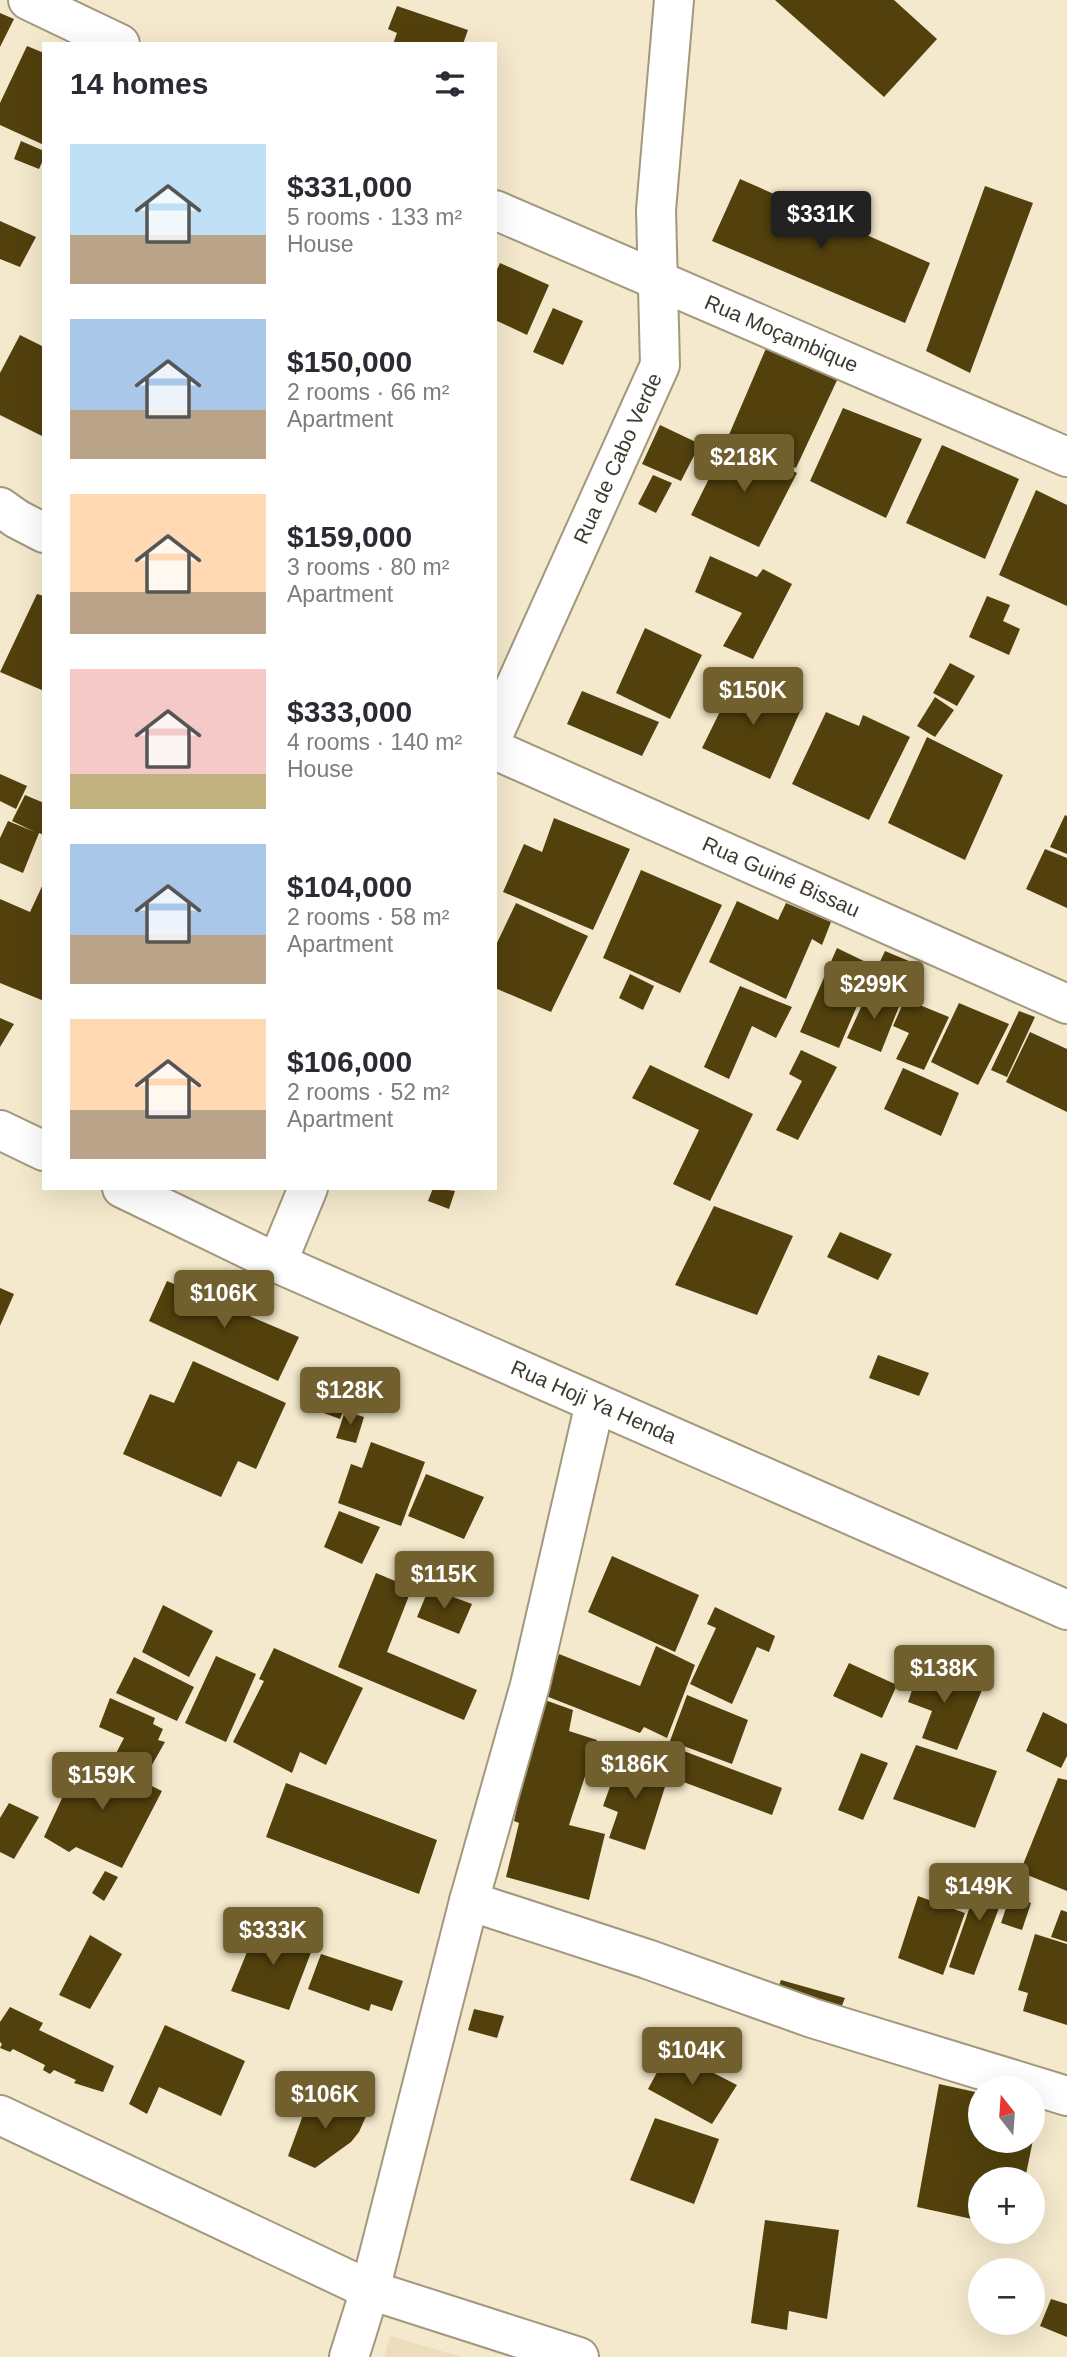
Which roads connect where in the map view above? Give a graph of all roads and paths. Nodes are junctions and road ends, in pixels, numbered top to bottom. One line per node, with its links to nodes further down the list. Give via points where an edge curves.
1 (28, 0): 3 (street)
2 (674, 0): 5 (street, Rua de Cabo Verde, via 656,210)
3 (116, 42)
4 (497, 211): 5 (street, Rua Moçambique)
5 (658, 278): 6 (street, Rua Moçambique); 9 (street, Rua de Cabo Verde, via 660,365)
6 (1067, 457)
7 (0, 507): 8 (street)
8 (42, 532)
9 (497, 726)
10 (497, 751): 11 (street, Rua Guiné Bissau)
11 (1067, 1004)
12 (0, 1130): 13 (street)
13 (42, 1150)
14 (126, 1190): 16 (street, Rua Hoji Ya Henda)
15 (306, 1190): 16 (street)
16 (277, 1263): 17 (street, Rua Hoji Ya Henda)
17 (595, 1403): 18 (street, Rua Hoji Ya Henda); 19 (street, via 530,1685)
18 (1067, 1610)
19 (469, 1901): 20 (street, via 812,2018); 22 (street)
20 (1067, 2096)
21 (0, 2115): 22 (street)
22 (370, 2290): 23 (street); 24 (street)
23 (349, 2357)
24 (579, 2357)

